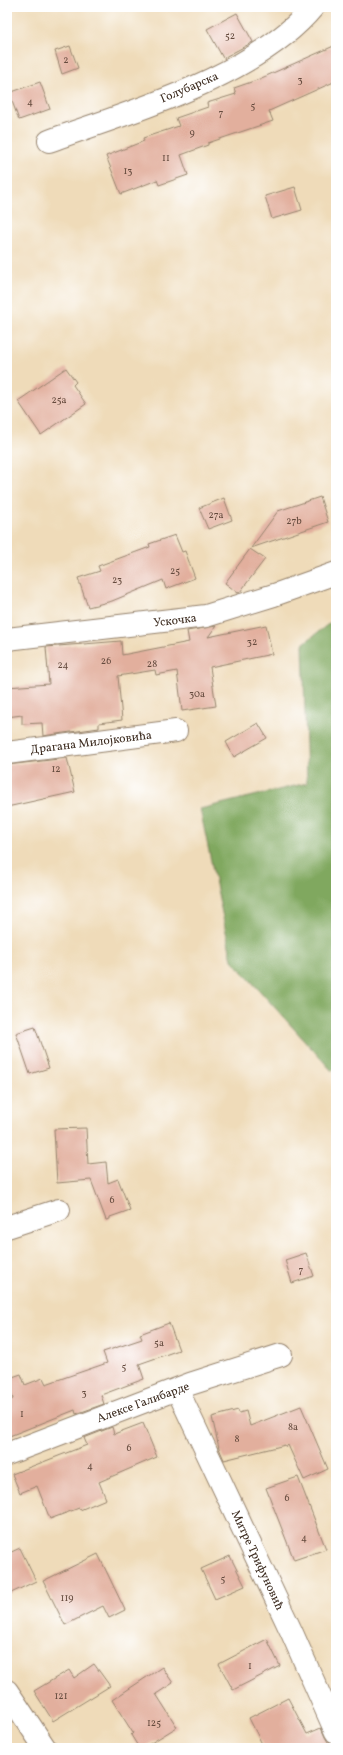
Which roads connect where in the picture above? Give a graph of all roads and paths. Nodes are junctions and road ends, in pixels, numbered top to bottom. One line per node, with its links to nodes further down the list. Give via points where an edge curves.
1 (313, 7): 2 (street, Голубарска, via 279,41 250,60 171,96)
2 (49, 141)
3 (336, 573): 4 (street, Ускочка, via 206,616)
4 (7, 640)
5 (176, 731): 6 (street, Драгана Милојковића)
6 (7, 753)
7 (59, 1210): 8 (street)
8 (7, 1227)
9 (281, 1355): 10 (street, Алексе Галибарде)
10 (177, 1389): 11 (street, Алексе Галибарде); 13 (street, Митре Трифуновић)
11 (7, 1454)
12 (7, 1691): 14 (street)
13 (336, 1732)
14 (45, 1748)

